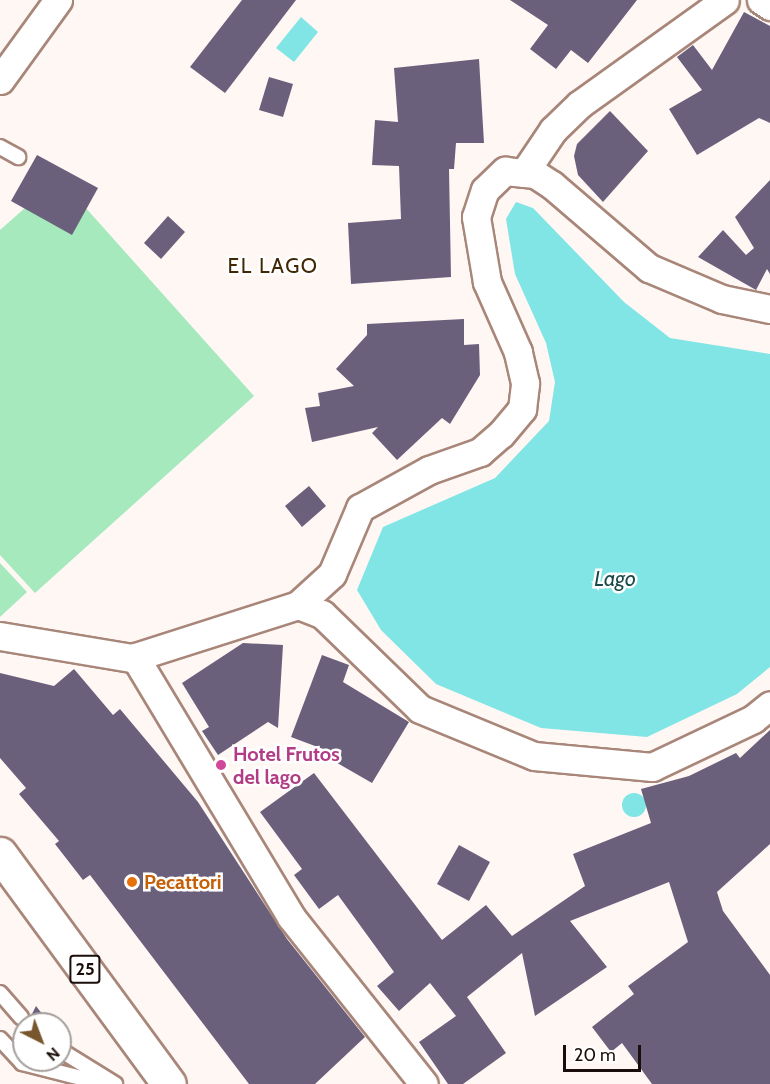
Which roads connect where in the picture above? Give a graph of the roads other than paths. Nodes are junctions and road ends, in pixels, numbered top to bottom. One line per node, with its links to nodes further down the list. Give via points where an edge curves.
1 (58, 0): 5 (street)
2 (725, 0): 8 (street, via 580,104 553,130)
3 (761, 0): 4 (street)
4 (770, 6)
5 (0, 80)
6 (0, 147): 7 (lane)
7 (18, 158)
8 (524, 173): 9 (street, via 552,185 649,268 722,299); 10 (street, via 505,171 485,190 476,217 487,282 518,352 525,383 522,409 480,452 429,470 360,508 332,574)
9 (770, 309)
10 (298, 604): 12 (street); 13 (street, via 322,614 420,709 534,756 652,767 753,719)
11 (0, 636): 12 (street)
12 (135, 657): 22 (street, via 291,917)
13 (770, 705)
14 (0, 854): 21 (main road, 25)
15 (0, 993): 16 (lane)
16 (17, 1012)
17 (0, 1039): 19 (lane, via 22,1063)
18 (72, 1057): 20 (lane)
19 (105, 1084)
20 (115, 1084)
21 (169, 1084)
22 (424, 1084)

